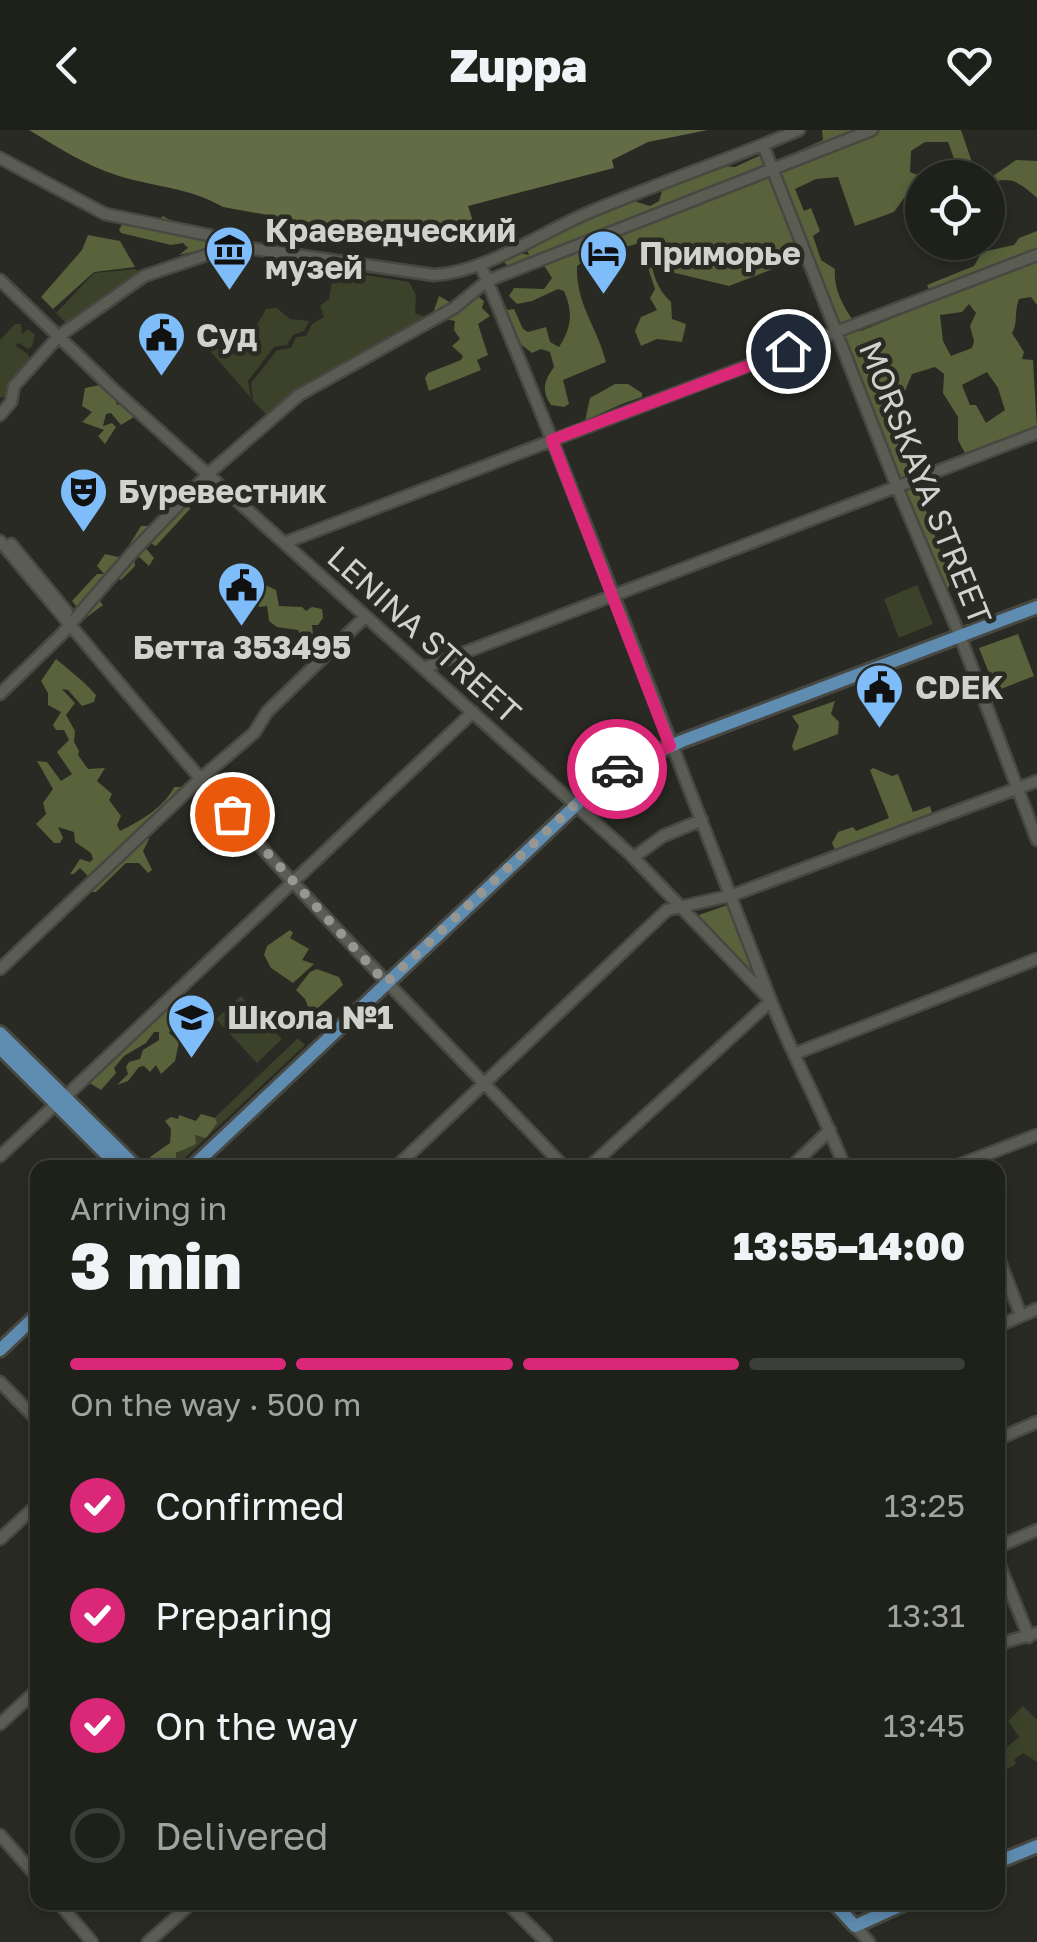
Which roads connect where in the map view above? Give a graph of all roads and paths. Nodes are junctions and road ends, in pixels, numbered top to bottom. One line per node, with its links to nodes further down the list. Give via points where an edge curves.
1 (799, 130): 3 (street)
2 (872, 130): 5 (street)
3 (763, 145): 5 (street, MORSKAYA STREET); 8 (street, via 588,213)
4 (0, 158): 6 (street, via 105,214)
5 (772, 170): 10 (street); 11 (street, MORSKAYA STREET)
6 (234, 246): 8 (street, via 434,276); 12 (street, via 144,276)
7 (1037, 255): 11 (street)
8 (480, 266): 10 (street)
9 (0, 280): 12 (street, LENINA STREET)
10 (487, 281): 15 (street); 16 (street, via 454,308 312,385)
11 (838, 332): 15 (street); 17 (street, MORSKAYA STREET)
12 (59, 336): 13 (street, via 14,386 12,402); 16 (street, LENINA STREET)
13 (0, 415)
14 (1037, 434): 17 (street)
15 (552, 440): 18 (street); 20 (street)
16 (208, 474): 18 (street, LENINA STREET); 23 (street)
17 (898, 487): 20 (street); 24 (street, MORSKAYA STREET)
18 (284, 543): 22 (street, LENINA STREET)
19 (3, 544): 23 (street)
20 (612, 597): 25 (street); 28 (street)
21 (1037, 607): 24 (main road)
22 (362, 620): 25 (street, LENINA STREET); 29 (street, via 267,712 254,733)
23 (72, 623): 26 (street); 29 (street)
24 (960, 636): 28 (main road); 31 (street, MORSKAYA STREET)
25 (424, 668): 27 (street, LENINA STREET)
26 (0, 694)
27 (473, 712): 32 (street, LENINA STREET); 36 (street)
28 (670, 746): 32 (main road, via 610,773); 33 (street)
29 (200, 778): 36 (street); 40 (street)
30 (1037, 780): 31 (street)
31 (1017, 788): 34 (street, MORSKAYA STREET); 37 (street)
32 (576, 804): 35 (street, LENINA STREET); 41 (main road)
33 (702, 820): 35 (street); 37 (street)
34 (1037, 840)
35 (634, 857): 38 (street, LENINA STREET)
36 (294, 881): 41 (street); 47 (street)
37 (733, 896): 38 (street); 42 (street)
38 (681, 908): 42 (street, LENINA STREET); 46 (street, via 667,910)
39 (1037, 959): 45 (street)
40 (0, 970)
41 (386, 983): 46 (street); 53 (main road)
42 (772, 1001): 45 (street); 56 (street)
43 (0, 1033): 47 (main road)
44 (0, 1048): 47 (main road)
45 (794, 1054): 48 (street)
46 (483, 1081): 54 (street); 55 (street)
47 (61, 1101): 50 (street); 51 (main road); 52 (main road)
48 (830, 1130): 57 (street); 58 (street)
49 (1037, 1135): 59 (street)
50 (0, 1156)
51 (113, 1160)
52 (128, 1160)
53 (199, 1160)
54 (403, 1160)
55 (557, 1160)
56 (597, 1160)
57 (798, 1160)
58 (842, 1160)
59 (973, 1160)
60 (1005, 1274): 62 (street)
61 (1037, 1310): 62 (street)
62 (1022, 1316): 64 (street)
63 (30, 1322): 65 (main road)
64 (1005, 1323)
65 (0, 1350)
66 (0, 1382): 67 (street)
67 (30, 1414)
68 (1037, 1422): 69 (street)
69 (1005, 1436)
70 (30, 1511): 72 (street)
71 (1037, 1530): 73 (street)
72 (0, 1539)
73 (1005, 1543)
74 (1005, 1576): 75 (street)
75 (1033, 1635): 76 (street)
76 (1005, 1642)
77 (30, 1696): 78 (street)
78 (0, 1724)
79 (0, 1835): 82 (street)
80 (1037, 1846): 81 (main road)
81 (1005, 1859)
82 (30, 1868)
83 (65, 1910): 89 (street)
84 (184, 1910): 90 (street)
85 (514, 1910): 91 (street)
86 (840, 1910): 88 (main road)
87 (890, 1910): 88 (main road)
88 (855, 1926): 92 (street)
89 (92, 1942)
90 (148, 1942)
91 (546, 1942)
92 (869, 1942)

